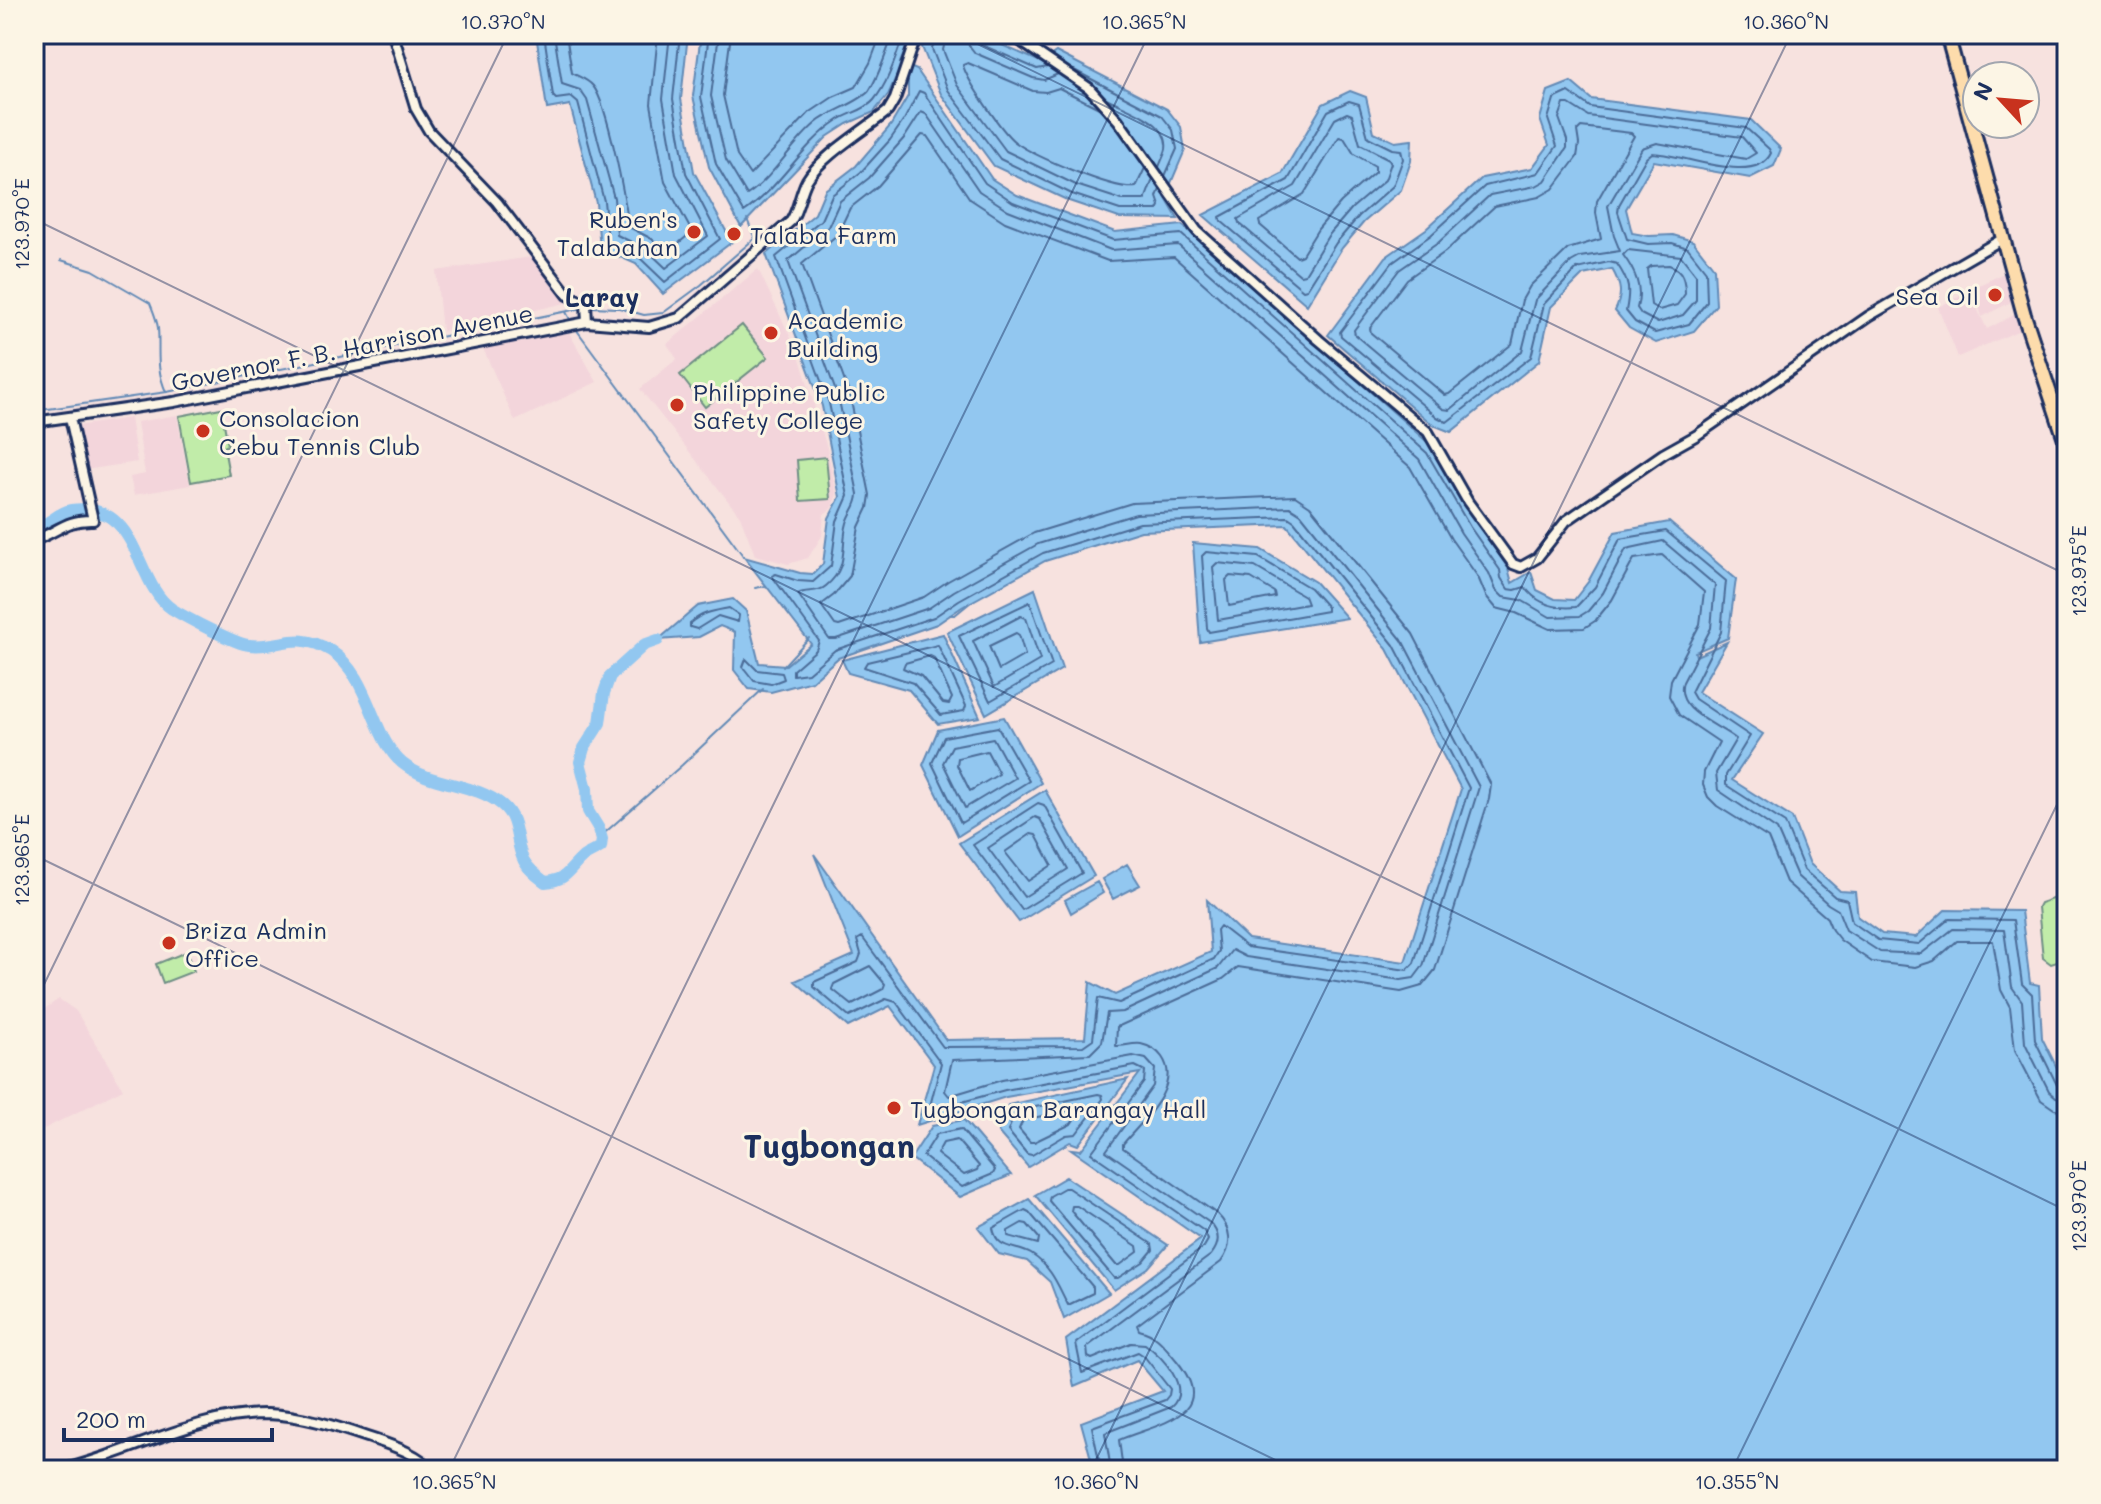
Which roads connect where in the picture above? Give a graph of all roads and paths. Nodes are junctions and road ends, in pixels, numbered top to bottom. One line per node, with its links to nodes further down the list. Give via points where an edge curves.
1 (393, 34): 6 (street, via 416,109 429,131 497,202)
2 (917, 34): 6 (street, Governor F. B. Harrison Avenue, via 888,111 816,168 791,221 686,313 649,327)
3 (1010, 34): 5 (street, via 1089,88 1197,231 1428,432 1468,502 1513,564 1526,566 1581,510 1869,316)
4 (1947, 34): 5 (highway)
5 (2004, 238): 9 (highway)
6 (587, 313): 7 (street, Governor F. B. Harrison Avenue, via 186,399)
7 (70, 418): 8 (street, Governor F. B. Harrison Avenue); 10 (street, via 91,514)
8 (34, 422)
9 (2067, 445)
10 (34, 540)
11 (61, 1470): 12 (street, via 191,1427 266,1414 332,1425 426,1462)
12 (431, 1470)

